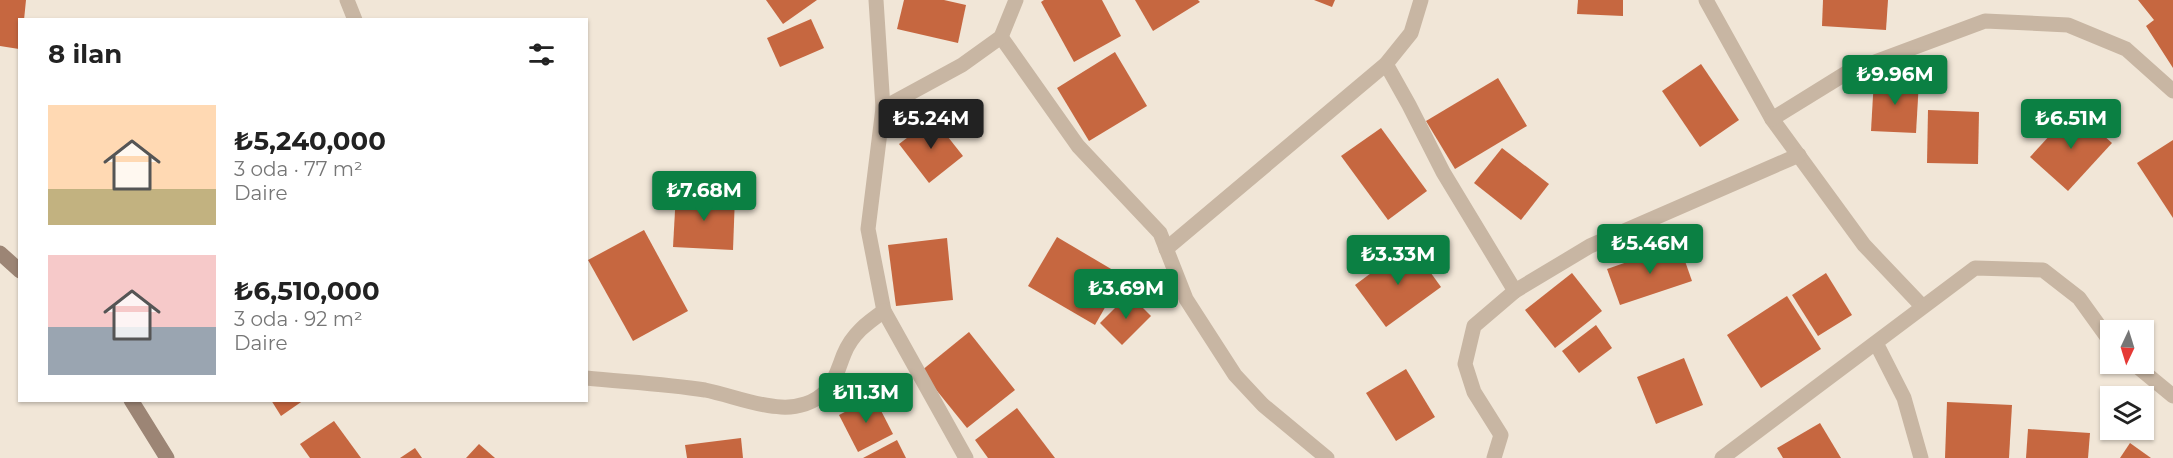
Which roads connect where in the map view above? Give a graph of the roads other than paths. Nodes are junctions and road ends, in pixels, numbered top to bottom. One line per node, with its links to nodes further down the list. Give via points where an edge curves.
1 (347, 0): 6 (street)
2 (876, 0): 10 (street)
3 (1016, 0): 7 (street)
4 (1421, 0): 8 (street, via 1411,33)
5 (1706, 0): 11 (street)
6 (354, 18)
7 (1001, 37): 10 (street, via 962,65); 13 (street, via 1078,146 1160,233)
8 (1386, 64): 13 (street); 16 (street, via 1443,172)
9 (2173, 91): 11 (street, via 2126,49 2068,25 1985,21 1848,72)
10 (883, 108): 18 (street, via 868,229)
11 (1772, 118): 12 (street)
12 (1799, 155): 16 (street, via 1590,246); 17 (street, via 1864,245)
13 (1166, 249): 27 (street, via 1186,299 1235,375 1263,405)
14 (0, 253): 15 (main road)
15 (18, 270)
16 (1515, 291): 28 (street, via 1474,326 1465,364 1474,392 1502,435)
17 (1922, 306): 19 (street, via 1975,268 2043,270 2079,298); 20 (street)
18 (884, 311): 22 (street, via 856,334 827,390 814,401 798,406 760,404 705,390); 26 (street)
19 (2100, 327)
20 (1876, 343): 29 (street); 30 (street, via 1904,398)
21 (2146, 374): 23 (street)
22 (588, 378)
23 (2173, 396)
24 (132, 402): 25 (main road)
25 (167, 458)
26 (966, 458)
27 (1327, 458)
28 (1494, 458)
29 (1722, 458)
30 (1921, 458)

